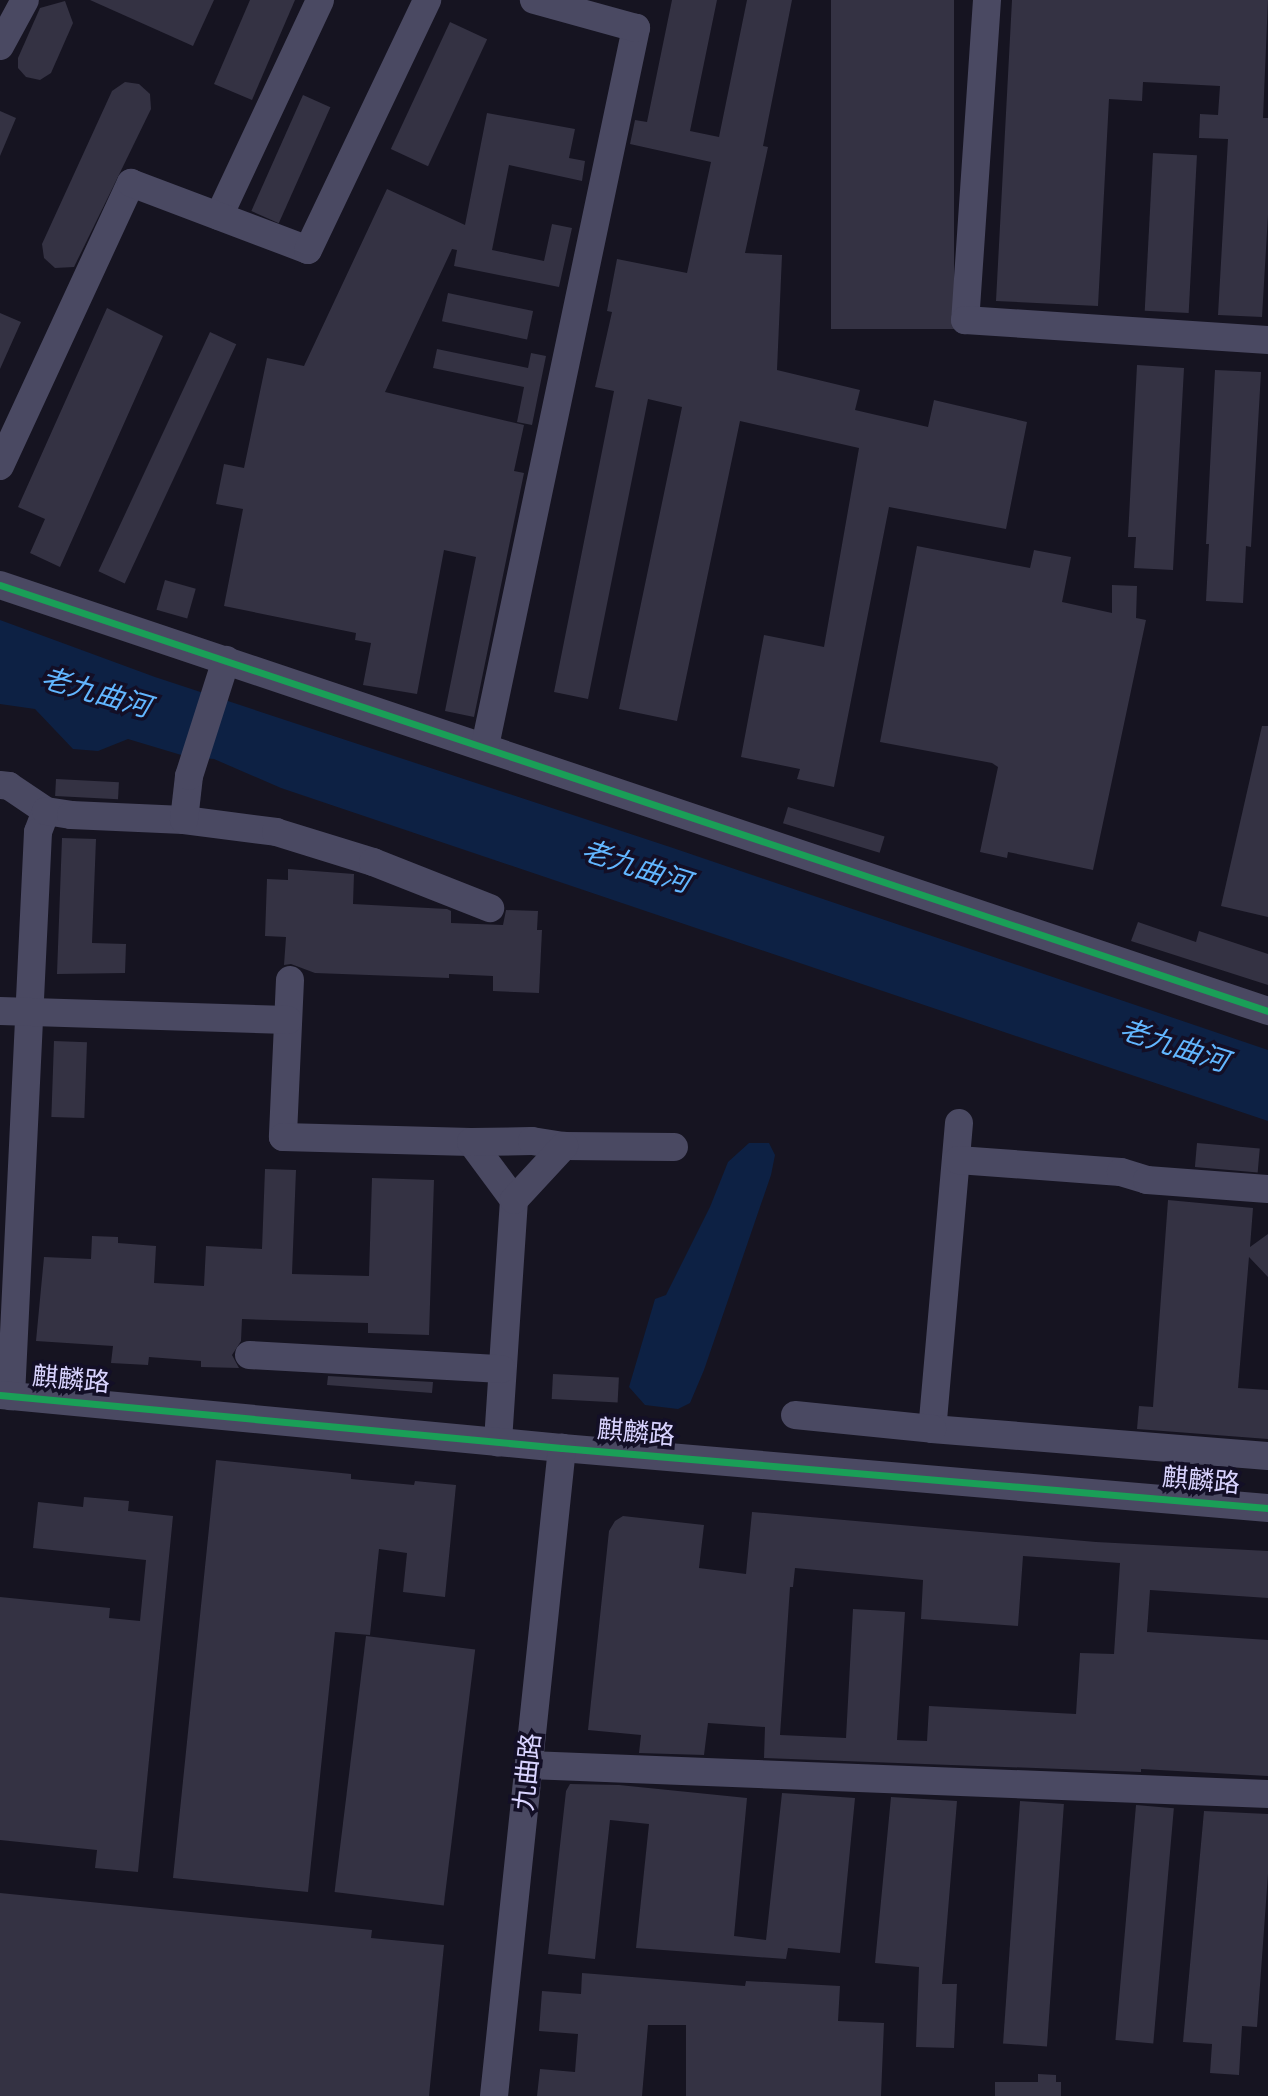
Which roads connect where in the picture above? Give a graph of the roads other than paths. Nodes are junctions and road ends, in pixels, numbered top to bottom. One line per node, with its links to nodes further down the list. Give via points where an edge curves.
1 (25, 0): 6 (street)
2 (320, 0): 7 (street)
3 (427, 0): 7 (street, via 308,250)
4 (534, 0): 12 (street, via 636,27)
5 (987, 0): 8 (street, via 965,320)
6 (0, 47)
7 (219, 216): 9 (street, via 131,183)
8 (1268, 340)
9 (0, 466)
10 (0, 584): 11 (street)
11 (222, 673): 12 (street); 15 (street, via 189,776)
12 (485, 746): 19 (street)
13 (0, 785): 14 (street, via 9,786)
14 (46, 811): 15 (street); 20 (street, via 38,832)
15 (184, 820): 16 (street, via 276,832 373,862)
16 (489, 908)
17 (290, 981): 21 (street)
18 (0, 1011): 20 (street)
19 (1268, 1011)
20 (29, 1012): 21 (street); 31 (street)
21 (288, 1020): 23 (street, via 283,1137)
22 (959, 1123): 26 (street)
23 (471, 1142): 24 (street, via 532,1141); 28 (street)
24 (564, 1146): 25 (street); 28 (street)
25 (674, 1147)
26 (958, 1160): 27 (street); 33 (street)
27 (1268, 1189)
28 (514, 1200): 30 (street)
29 (249, 1355): 30 (street)
30 (502, 1369): 34 (street)
31 (5, 1395): 34 (street, 麒麟路)
32 (795, 1415): 33 (street)
33 (932, 1429): 36 (street)
34 (498, 1442): 35 (street, 麒麟路)
35 (562, 1448): 37 (street, 麒麟路); 38 (street, 九曲路)
36 (1268, 1456)
37 (1268, 1508)
38 (529, 1765): 39 (street); 40 (street, 九曲路)
39 (1268, 1794)
40 (494, 2096)

